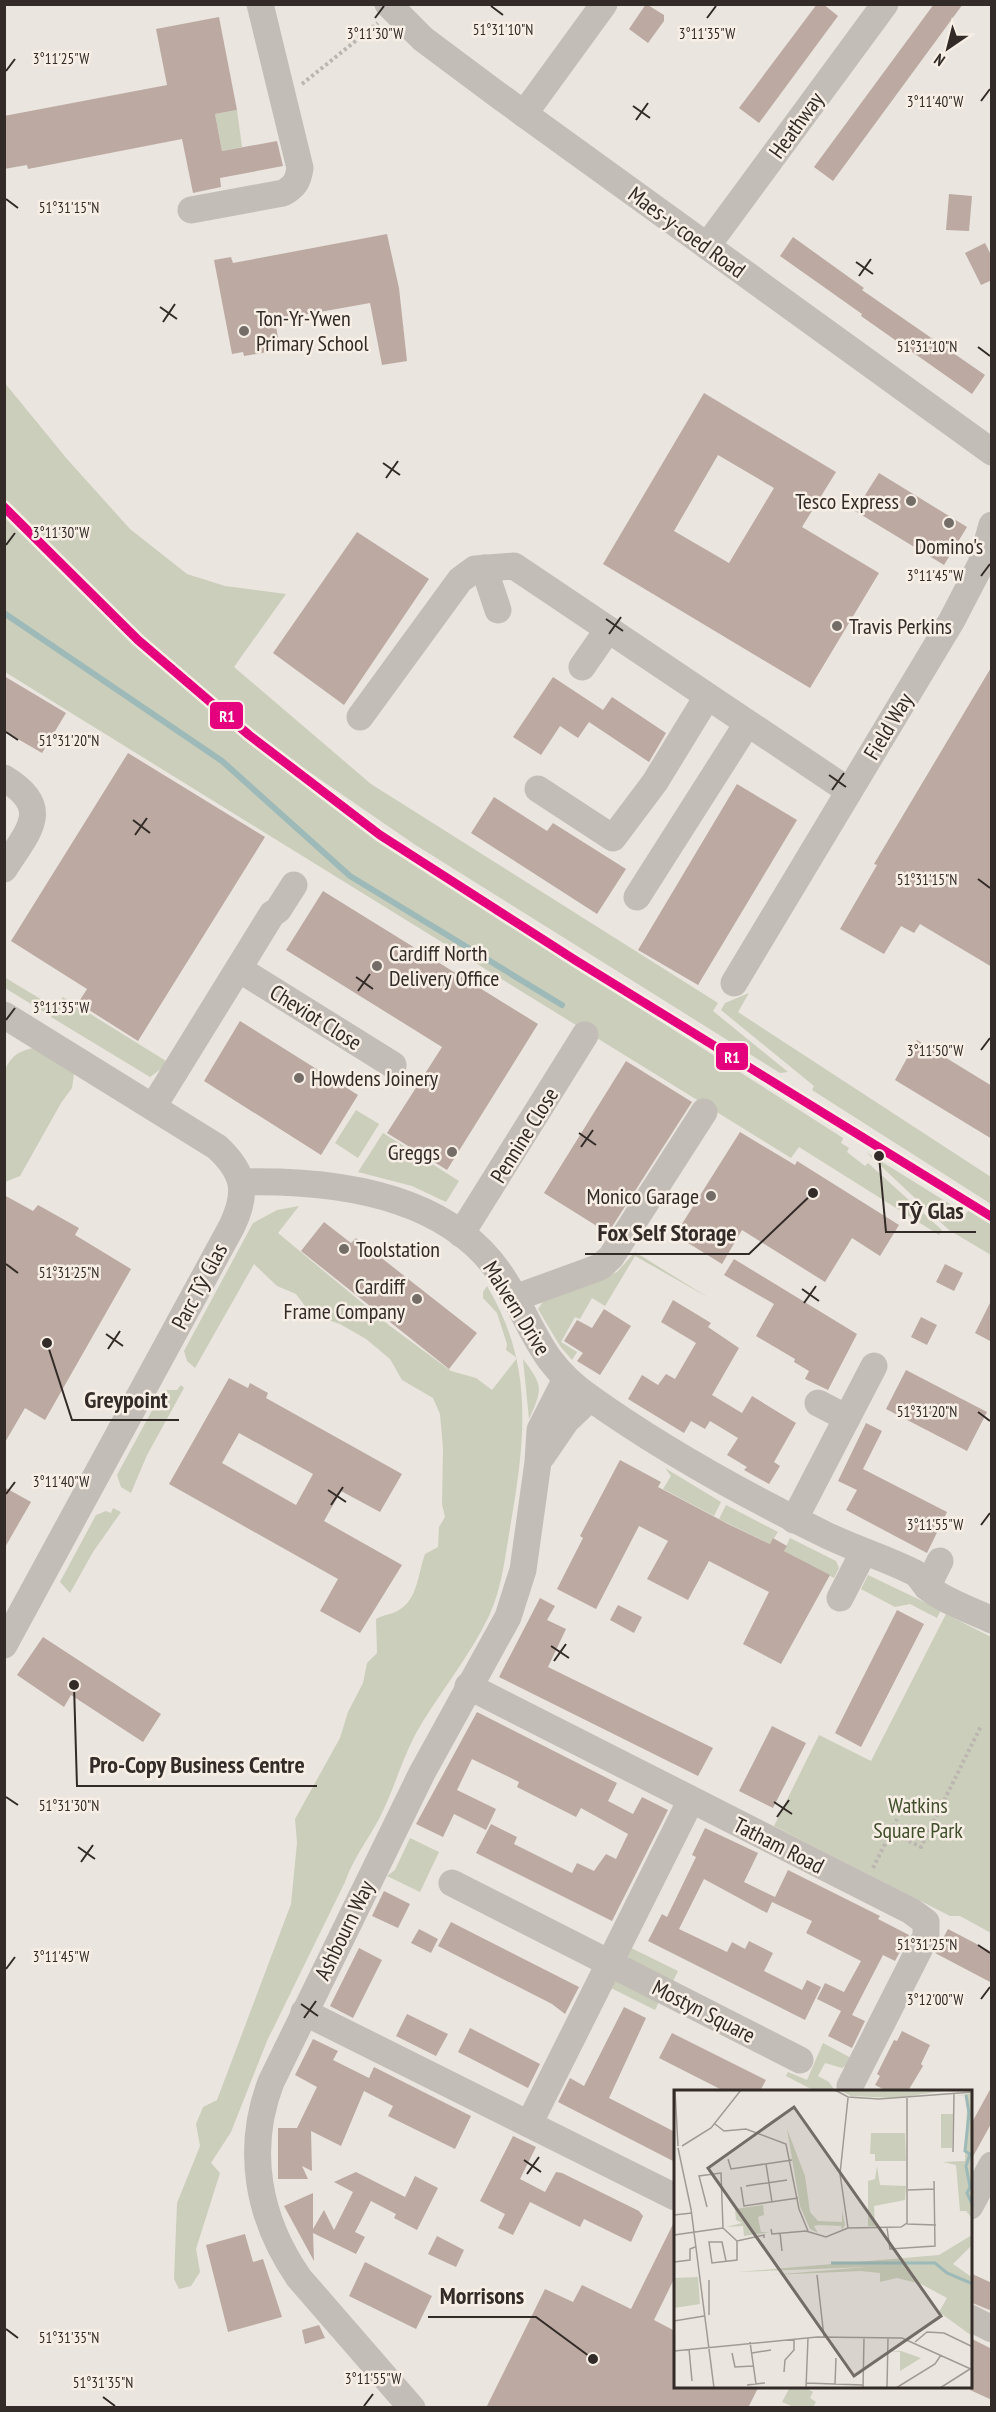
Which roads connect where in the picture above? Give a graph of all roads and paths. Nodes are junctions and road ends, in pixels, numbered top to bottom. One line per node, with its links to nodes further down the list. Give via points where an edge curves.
1 (260, 4): 5 (street)
2 (604, 4): 6 (street)
3 (885, 4): 8 (street, Heathway)
4 (383, 13): 5 (path); 6 (street, Maes-y-coed Road)
5 (283, 100): 7 (street, via 300,168 292,188)
6 (524, 114): 8 (street, Maes-y-coed Road)
7 (191, 210)
8 (707, 246): 9 (street, Maes-y-coed Road)
9 (992, 452)
10 (992, 525): 20 (street, Field Way, via 981,564 966,593)
11 (484, 568): 12 (street); 13 (street, via 514,566); 16 (street, via 475,569 460,580)
12 (498, 610)
13 (607, 631): 14 (street); 15 (street)
14 (582, 667)
15 (707, 697): 17 (street); 19 (street, via 655,782 613,838)
16 (360, 717)
17 (747, 724): 20 (street); 23 (street)
18 (4, 778): 21 (street, via 22,789 34,810 29,830)
19 (538, 789)
20 (849, 791): 25 (street, Field Way)
21 (4, 869)
22 (294, 885): 24 (street)
23 (637, 897)
24 (238, 969): 28 (street, Cheviot Close); 29 (street)
25 (734, 983)
26 (4, 1015): 29 (street)
27 (585, 1035): 32 (street, Pennine Close)
28 (393, 1065)
29 (153, 1107): 31 (street, via 217,1147 234,1165)
30 (704, 1112): 33 (street, via 611,1257 600,1267)
31 (242, 1182): 32 (street, Malvern Drive, via 302,1184 387,1198 425,1212); 46 (street, Parc Tŷ Glas, via 240,1207 232,1226)
32 (461, 1234): 33 (street, Malvern Drive, via 494,1265)
33 (515, 1298): 35 (street, Malvern Drive, via 538,1346)
34 (874, 1366): 38 (street)
35 (566, 1379): 36 (street, Malvern Drive); 39 (street, Ashbourn Way, via 540,1430)
36 (590, 1398): 39 (street, Ashbourn Way, via 566,1421); 40 (street, Malvern Drive, via 714,1476)
37 (818, 1403): 38 (street)
38 (847, 1418): 40 (street)
39 (538, 1462): 47 (street, Ashbourn Way, via 517,1593 501,1631)
40 (795, 1520): 41 (street, Malvern Drive)
41 (863, 1553): 43 (street, Malvern Drive, via 881,1571 914,1587); 44 (street)
42 (940, 1561): 43 (street)
43 (927, 1587): 45 (street, Malvern Drive)
44 (840, 1598)
45 (992, 1620)
46 (4, 1645)
47 (468, 1686): 49 (street, Tatham Road); 55 (street, Ashbourn Way)
48 (981, 1726): 51 (path, via 921,1847)
49 (691, 1800): 54 (street); 57 (street, Tatham Road, via 926,1922 926,1936)
50 (897, 1819): 51 (path)
51 (891, 1832): 52 (path)
52 (868, 1878)
53 (452, 1883): 54 (street, Mostyn Square)
54 (609, 1962): 56 (street, Mostyn Square); 58 (street)
55 (304, 2012): 58 (street); 64 (street, Ashbourn Way, via 271,2082 260,2119 257,2163 264,2209 278,2244 300,2278)
56 (800, 2060)
57 (850, 2085)
58 (529, 2124): 60 (street)
59 (992, 2165): 61 (street)
60 (674, 2196)
61 (972, 2202)
62 (972, 2320): 63 (street)
63 (992, 2329)
64 (412, 2408)

